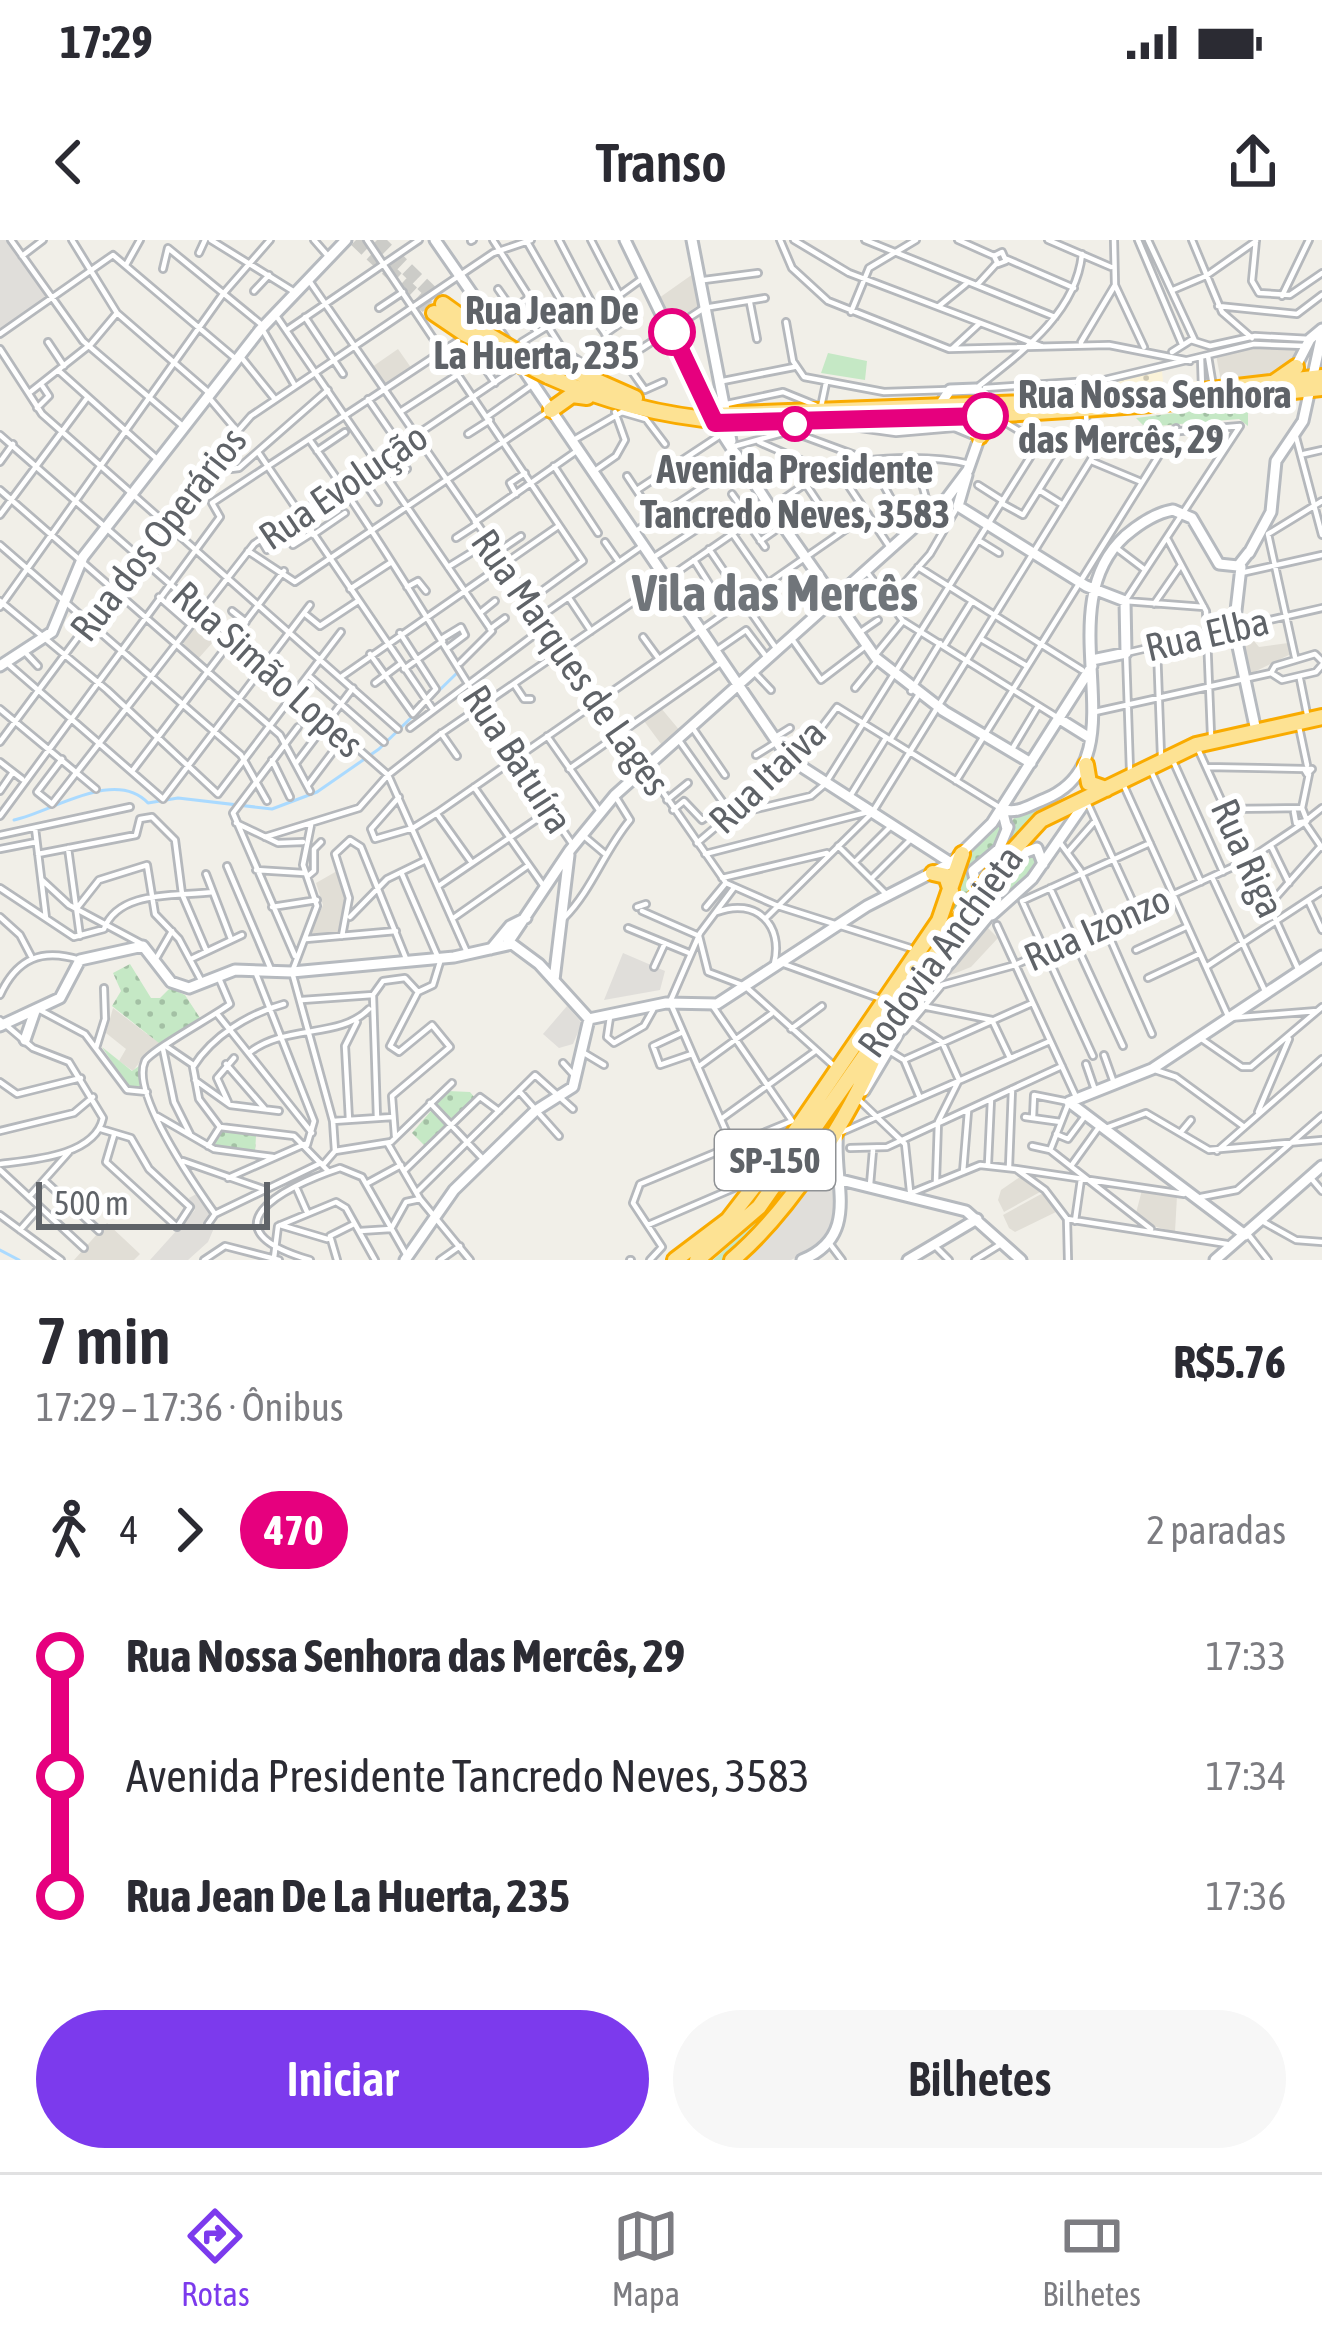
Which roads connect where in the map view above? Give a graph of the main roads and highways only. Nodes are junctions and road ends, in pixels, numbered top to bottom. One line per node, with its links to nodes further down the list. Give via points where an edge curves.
1 (346, 240): 22 (main road, via 274,312 106,526 44,640)
2 (436, 240): 7 (main road)
3 (625, 240): 13 (main road)
4 (692, 240): 13 (main road, via 717,382)
5 (439, 309): 11 (highway, bridge, via 466,334)
6 (1322, 331): 8 (main road); 8 (main road, via 1308,343)
7 (528, 359): 10 (main road); 11 (highway, via 540,356)
8 (1304, 375): 9 (highway); 9 (highway, via 1086,411); 17 (main road, via 1303,421 1276,461 1270,514)
9 (986, 403): 12 (highway); 12 (main road, via 950,390); 14 (highway)
10 (551, 410): 11 (highway, via 575,395); 25 (main road)
11 (626, 410): 13 (highway); 13 (highway)
12 (944, 411): 13 (highway); 13 (highway, via 783,429); 14 (main road)
13 (715, 413): 20 (main road)
14 (975, 441): 15 (main road)
15 (969, 467): 19 (main road, via 958,506); 20 (main road, via 930,515)
16 (1185, 515): 17 (main road, via 1219,564 1238,566); 18 (main road, via 1215,566); 19 (main road, via 1168,510 1146,521 1118,544)
17 (1250, 552): 18 (main road)
18 (1241, 570): 28 (main road, via 1234,628)
19 (1092, 590): 23 (main road); 23 (main road, Rua Elba, via 1125,601 1126,653)
20 (835, 599): 21 (main road); 25 (main road)
21 (863, 640): 24 (main road); 24 (main road)
22 (4, 664)
23 (1089, 665): 26 (main road); 29 (main road)
24 (893, 677): 31 (main road)
25 (738, 686): 39 (main road, via 792,763); 41 (main road, via 615,795)
26 (1058, 718): 29 (main road); 31 (main road)
27 (1313, 721): 28 (highway, Rodovia Anchieta / SP-150); 30 (highway, Rodovia Anchieta / SP-150)
28 (1256, 730): 30 (highway, Rodovia Anchieta / SP-150)
29 (1090, 738): 32 (main road)
30 (1203, 753): 33 (highway, Rodovia Anchieta / SP-150)
31 (1031, 763): 37 (main road)
32 (1086, 765): 34 (highway, via 1090,783); 36 (main road, via 1062,792)
33 (1127, 781): 34 (highway, Rodovia Anchieta / SP-150); 35 (highway, Rodovia Anchieta / SP-150)
34 (1106, 789): 42 (highway, Rodovia Anchieta / SP-150, via 1041,820)
35 (1086, 803): 40 (main road); 42 (highway, Rodovia Anchieta / SP-150, via 1041,827)
36 (1024, 808): 37 (main road); 38 (main road)
37 (1002, 809): 38 (main road); 39 (main road)
38 (1006, 829): 46 (main road, via 999,849 973,872)
39 (957, 858): 43 (main road); 44 (highway, SP-150)
40 (1043, 864): 42 (main road, via 1034,848); 45 (main road)
41 (564, 866): 47 (main road); 52 (main road)
42 (1000, 869): 46 (highway, Rodovia Anchieta / SP-150, bridge)
43 (933, 873): 44 (highway, via 946,876); 55 (main road, via 712,1005 670,1002)
44 (951, 891): 58 (highway, SP-150, via 939,922)
45 (1018, 897): 46 (main road); 48 (main road)
46 (980, 899): 48 (main road, via 993,909); 53 (highway, Rodovia Anchieta / SP-150); 59 (highway, Rodovia Anchieta / SP-150)
47 (526, 918): 49 (main road); 50 (main road)
48 (980, 928): 59 (main road)
49 (511, 942): 50 (main road); 52 (main road)
50 (490, 949): 54 (main road, via 255,971 203,985 171,982 143,946 80,960 64,994)
51 (1322, 956): 66 (main road, via 1152,1070 1073,1101)
52 (550, 975): 55 (main road)
53 (919, 978): 58 (highway); 69 (highway, Rodovia Anchieta / SP-150, via 759,1207)
54 (37, 1010): 56 (main road); 57 (main road)
55 (589, 1019): 67 (main road, via 578,1078 484,1160)
56 (1, 1024)
57 (25, 1040)
58 (856, 1043): 60 (highway, SP-150)
59 (885, 1048): 61 (highway); 69 (highway, Rodovia Anchieta / SP-150, via 763,1210)
60 (832, 1074): 62 (highway, SP-150); 62 (highway, via 791,1122)
61 (859, 1092): 64 (main road, via 836,1134); 70 (highway, SP-150, via 787,1204)
62 (786, 1144): 68 (highway, SP-150, via 741,1206 706,1238)
63 (1322, 1166): 66 (main road)
64 (841, 1180): 65 (main road, via 949,1204); 71 (main road, via 830,1244)
65 (977, 1219): 72 (main road); 73 (main road)
66 (1246, 1234): 74 (main road)
67 (406, 1258)
68 (662, 1258)
69 (702, 1260)
70 (732, 1260)
71 (802, 1260)
72 (908, 1260)
73 (1021, 1260)
74 (1215, 1260)

